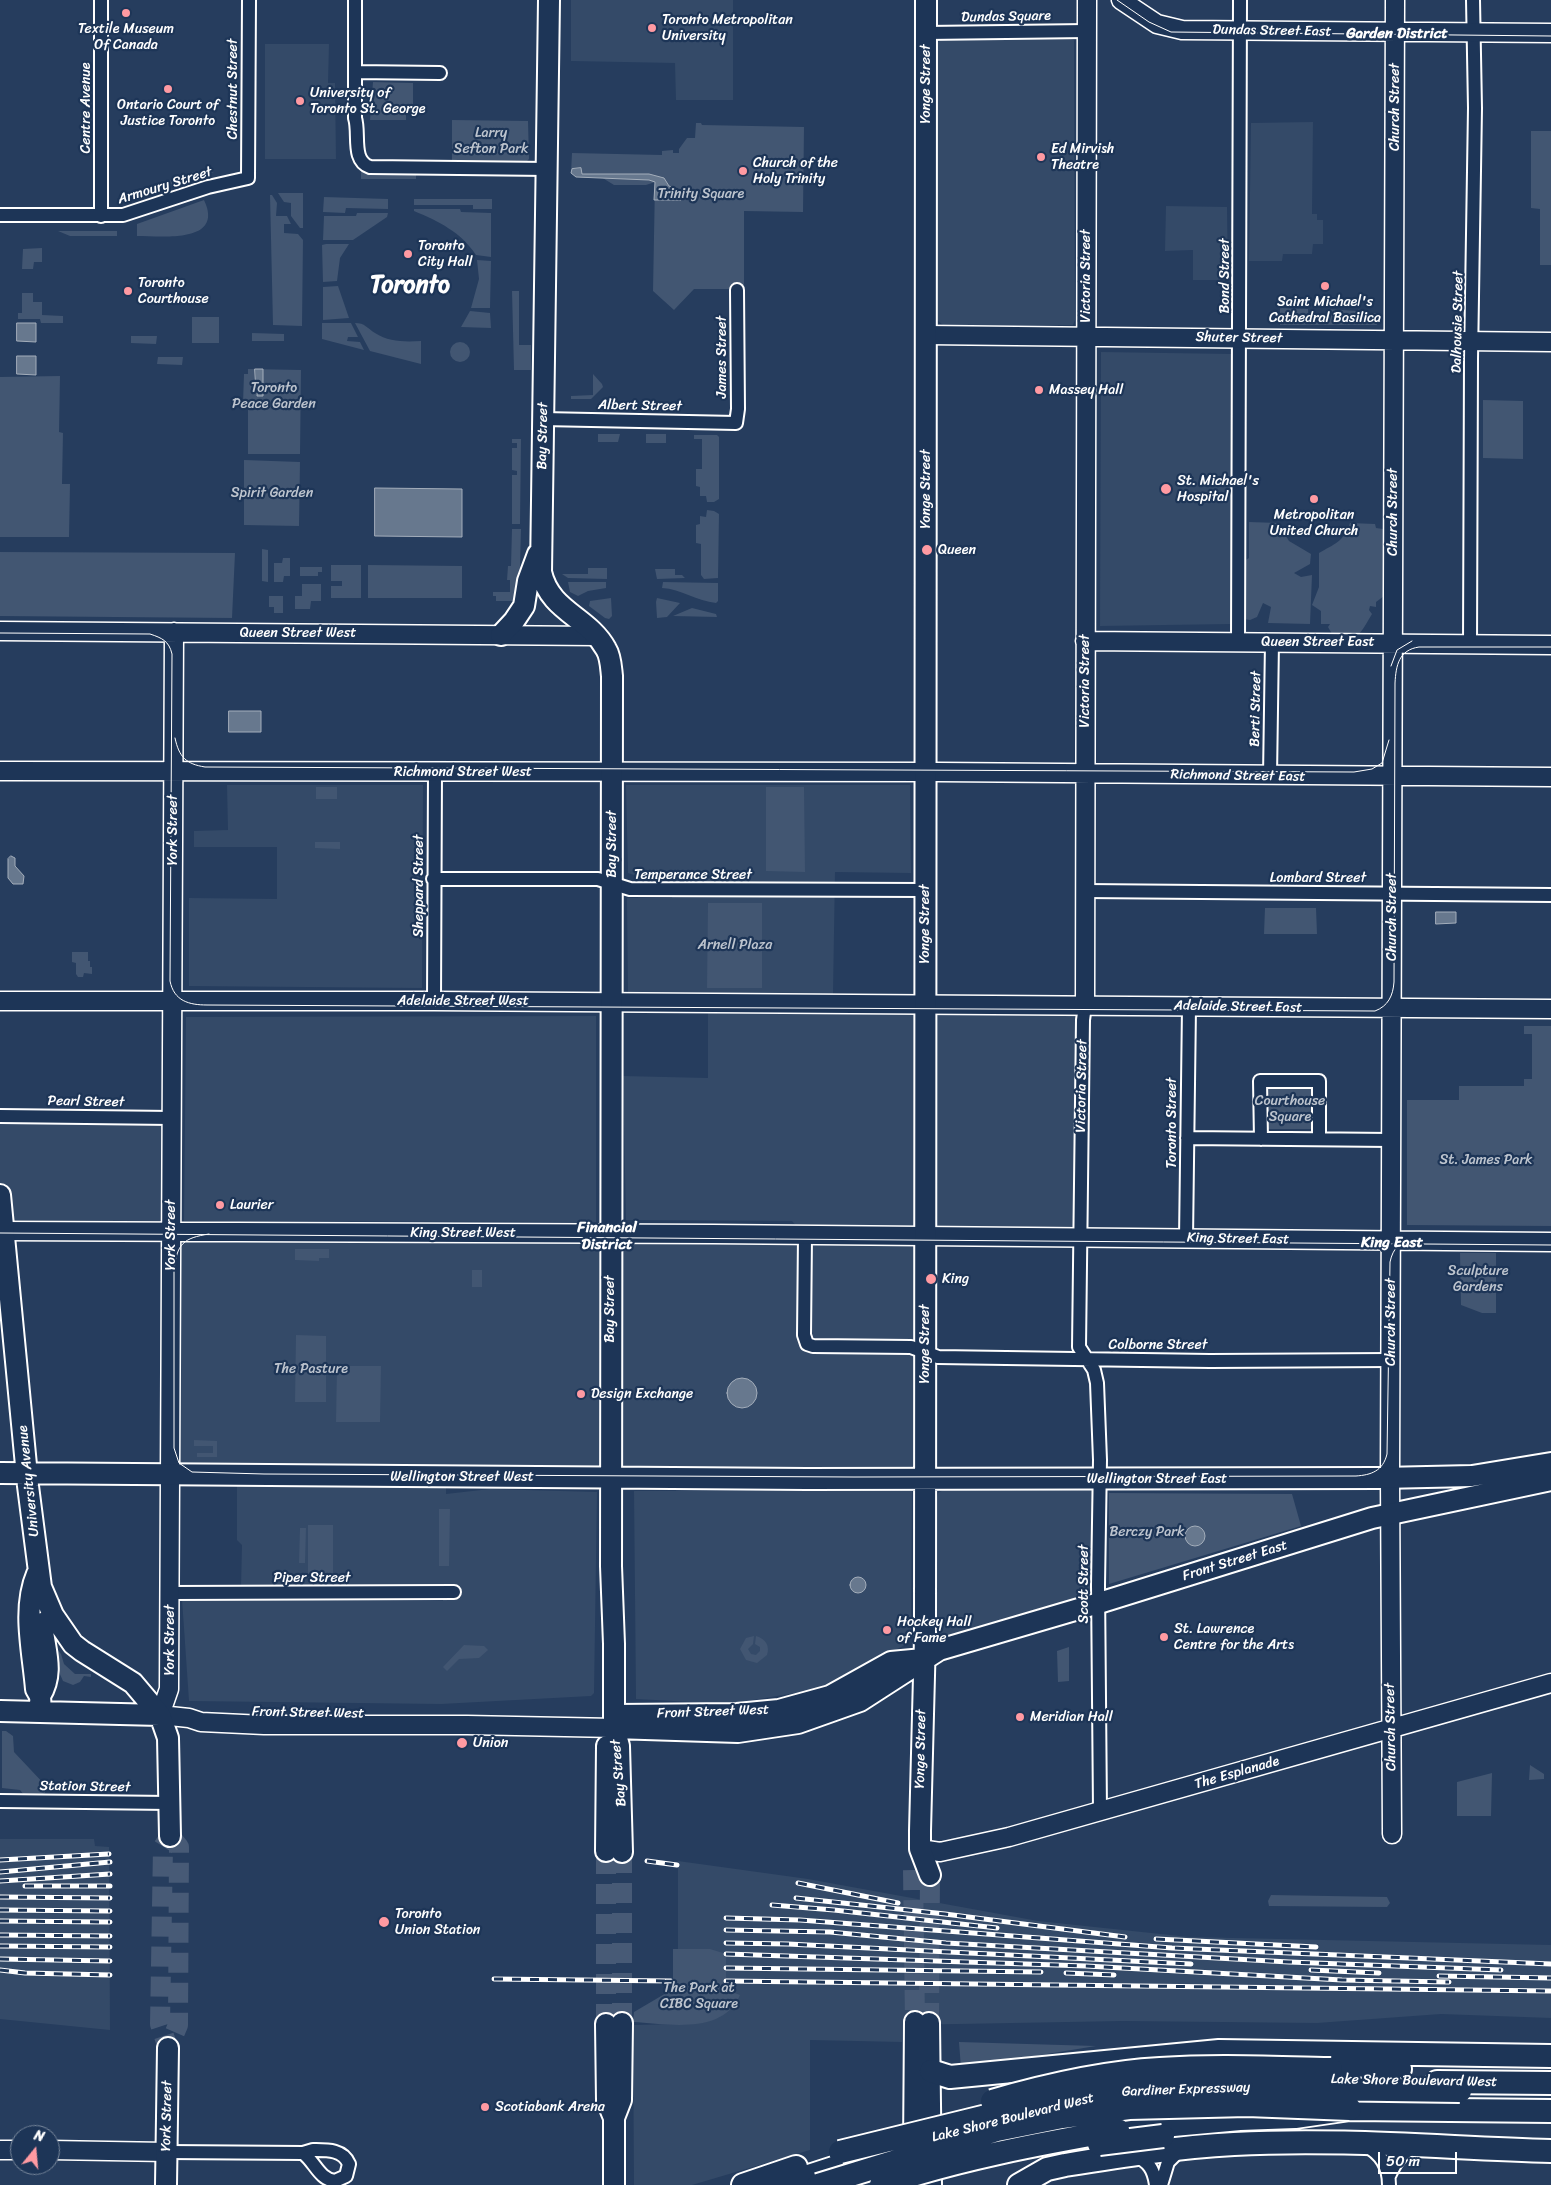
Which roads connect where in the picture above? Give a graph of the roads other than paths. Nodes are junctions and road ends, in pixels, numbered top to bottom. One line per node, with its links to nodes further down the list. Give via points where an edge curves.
1 (101, 0): 22 (street, Centre Avenue)
2 (248, 0): 20 (street, Chestnut Street)
3 (355, 0): 17 (street)
4 (549, 0): 19 (main road, Bay Street)
5 (926, 0): 15 (main road, Yonge Street)
6 (1087, 0): 12 (main road, Victoria Street)
7 (1121, 0): 11 (main road, Dundas Street East, via 1164,27)
8 (1240, 0): 11 (street, Bond Street)
9 (1395, 0): 13 (main road, Church Street)
10 (1473, 0): 14 (street, Dalhousie Street)
11 (1240, 30): 13 (main road, Dundas Street East); 26 (street, Bond Street)
12 (1087, 31): 15 (street, Dundas Square); 25 (main road, Victoria Street)
13 (1395, 32): 14 (main road, Dundas Street East); 27 (main road, Church Street)
14 (1474, 32): 16 (main road, Dundas Street East); 28 (street, Dalhousie Street)
15 (926, 33): 24 (main road, Yonge Street)
16 (1551, 33)
17 (355, 72): 18 (street); 19 (street, via 355,118 358,157 362,164 370,167)
18 (440, 72)
19 (548, 169): 30 (main road, Bay Street)
20 (248, 178): 22 (street, Armoury Street, via 208,187 132,214)
21 (0, 215): 22 (street, Armoury Street)
22 (101, 216)
23 (737, 290): 31 (street, James Street)
24 (926, 335): 25 (main road, Shuter Street); 47 (main road, Yonge Street)
25 (1086, 336): 26 (main road, Shuter Street); 37 (main road, Victoria Street)
26 (1239, 337): 27 (main road, Shuter Street); 38 (street, Bond Street)
27 (1393, 341): 28 (main road, Shuter Street); 40 (main road, Church Street)
28 (1473, 342): 29 (main road, Shuter Street); 41 (street, Dalhousie Street)
29 (1551, 342)
30 (543, 419): 31 (street, Albert Street); 32 (main road, Bay Street)
31 (736, 423)
32 (541, 547): 35 (main road, via 528,581 524,606); 36 (main road, Bay Street, via 541,572 549,594)
33 (0, 631): 34 (main road, Queen Street West)
34 (174, 632): 35 (main road, Queen Street West); 44 (main road, York Street)
35 (501, 635): 36 (main road, Queen Street West)
36 (597, 636): 46 (main road, Bay Street, via 607,651 612,676)
37 (1085, 641): 38 (main road, Queen Street East); 48 (main road, Victoria Street)
38 (1238, 642): 39 (main road, Queen Street East)
39 (1272, 642): 40 (main road, Queen Street East); 49 (street, Berti Street)
40 (1392, 643): 41 (main road, Queen Street East); 50 (main road, Church Street)
41 (1470, 644): 42 (main road, Queen Street East)
42 (1551, 644)
43 (0, 771): 44 (main road, Richmond Street West)
44 (174, 772): 45 (main road, Richmond Street West); 58 (main road, York Street)
45 (435, 772): 46 (main road, Richmond Street West); 52 (street, Sheppard Street)
46 (613, 772): 47 (main road, Richmond Street West); 53 (main road, Bay Street)
47 (926, 773): 48 (main road, Richmond Street East); 54 (main road, Yonge Street)
48 (1085, 774): 49 (main road, Richmond Street East); 55 (main road, Victoria Street)
49 (1270, 776): 50 (main road, Richmond Street East)
50 (1391, 777): 51 (main road, Richmond Street East); 56 (main road, Church Street)
51 (1551, 777)
52 (433, 879): 53 (street, Temperance Street, via 598,879); 60 (street, Sheppard Street)
53 (612, 884): 54 (street, Temperance Street, via 630,889); 61 (main road, Bay Street)
54 (925, 890): 62 (main road, Yonge Street)
55 (1085, 891): 56 (street, Lombard Street); 63 (main road, Victoria Street)
56 (1392, 893): 57 (street, Lombard Street); 65 (main road, Church Street)
57 (1551, 895)
58 (173, 1000): 59 (main road, Adelaide Street West); 60 (main road, Adelaide Street West); 68 (main road, York Street)
59 (0, 1001)
60 (434, 1001): 61 (main road, Adelaide Street West)
61 (612, 1002): 62 (main road, Adelaide Street West); 76 (main road, Bay Street)
62 (925, 1005): 63 (main road, Adelaide Street East); 78 (main road, Yonge Street)
63 (1085, 1006): 64 (main road, Adelaide Street East); 79 (street, Victoria Street)
64 (1189, 1007): 65 (main road, Adelaide Street East); 69 (street, Toronto Street)
65 (1392, 1009): 66 (main road, Adelaide Street East); 72 (main road, Church Street)
66 (1551, 1009)
67 (0, 1116): 68 (street, Pearl Street)
68 (172, 1118): 75 (main road, York Street)
69 (1187, 1138): 70 (street); 80 (street, Toronto Street)
70 (1261, 1139): 71 (street); 71 (street, via 1260,1081 1319,1081)
71 (1319, 1139): 72 (street)
72 (1391, 1140): 81 (main road, Church Street)
73 (0, 1195): 74 (main road, University Avenue)
74 (2, 1231): 75 (main road, King Street West); 88 (main road, University Avenue)
75 (172, 1232): 76 (main road, King Street West); 89 (main road, York Street)
76 (610, 1234): 77 (main road, King Street West); 90 (main road, Bay Street)
77 (804, 1236): 78 (main road, King Street West); 83 (street, Colborne Street, via 805,1341 817,1347 911,1347)
78 (925, 1236): 79 (main road, King Street East); 83 (main road, Yonge Street)
79 (1081, 1238): 80 (main road, King Street East); 84 (street, Victoria Street, via 1079,1347)
80 (1186, 1239): 81 (main road, King Street East)
81 (1390, 1241): 82 (main road, King Street East); 85 (main road, Church Street)
82 (1551, 1242)
83 (925, 1353): 84 (street, Colborne Street, via 938,1357); 92 (main road, Yonge Street)
84 (1087, 1360): 85 (street, Colborne Street); 93 (street, Scott Street, via 1097,1383)
85 (1390, 1360): 91 (main road, Church Street)
86 (1551, 1463): 91 (main road, via 1472,1476)
87 (0, 1472): 88 (main road, Wellington Street West)
88 (27, 1473): 89 (main road, Wellington Street West); 96 (main road, University Avenue)
89 (171, 1474): 90 (main road, Wellington Street West); 98 (main road, York Street)
90 (611, 1478): 92 (main road, Wellington Street West); 106 (main road, Bay Street)
91 (1390, 1478): 93 (main road, Wellington Street East); 95 (main road, Church Street)
92 (924, 1479): 93 (main road, Wellington Street East); 101 (main road, Yonge Street)
93 (1100, 1480): 100 (street, Scott Street)
94 (1551, 1480): 95 (main road, Front Street East)
95 (1390, 1513): 100 (main road, Front Street East); 107 (main road, Church Street)
96 (38, 1571): 99 (main road, University Avenue); 103 (main road, via 31,1590 29,1614 36,1689)
97 (454, 1592): 98 (street, Piper Street)
98 (170, 1593): 105 (main road, York Street, via 170,1689)
99 (43, 1596): 103 (main road, via 43,1627 49,1670); 105 (main road, University Avenue, via 73,1644 133,1683)
100 (1099, 1604): 101 (main road, Front Street East, via 939,1650); 110 (street, Scott Street)
101 (923, 1658): 106 (main road, Front Street West, via 891,1662 849,1696 830,1696 756,1714 738,1723); 113 (main road, Yonge Street)
102 (1551, 1683): 107 (main road, The Esplanade)
103 (41, 1704): 104 (main road, Front Street West); 105 (main road, Front Street West)
104 (0, 1711)
105 (160, 1715): 106 (main road, Front Street West, via 189,1718 204,1711 264,1719); 109 (main road, via 168,1738)
106 (614, 1722): 114 (main road, Bay Street, via 619,1746)
107 (1390, 1729): 110 (main road, The Esplanade); 111 (main road, Church Street)
108 (0, 1801): 109 (street, Station Street)
109 (170, 1803): 112 (main road)
110 (1100, 1811): 113 (main road, The Esplanade, via 1009,1837 940,1852)
111 (1392, 1834)
112 (170, 1836)
113 (920, 1849): 115 (main road, Yonge Street)
114 (614, 1851)
115 (921, 1872)
116 (614, 2024): 141 (main road, via 621,2100 614,2118)
117 (168, 2048): 134 (main road, York Street)
118 (1360, 2053): 119 (highway); 121 (highway, via 1219,2051 950,2077); 122 (highway, via 1291,2061)
119 (1551, 2056)
120 (1551, 2070): 135 (highway, bridge, via 1234,2066 1158,2069 1031,2090)
121 (930, 2071): 128 (main road); 128 (main road, via 922,2022)
122 (1199, 2079): 123 (highway, Lake Shore Boulevard West); 128 (highway, Lake Shore Boulevard West, via 1129,2090)
123 (1551, 2083)
124 (1551, 2093): 135 (highway, Gardiner Expressway, bridge, via 1246,2088 1131,2090 1015,2109)
125 (1350, 2109): 126 (highway, Gardiner Expressway); 144 (highway, Gardiner Expressway, bridge, via 1247,2105 1129,2108 1062,2117 997,2130); 145 (highway, bridge, via 1295,2118 1240,2119 1118,2130 963,2161)
126 (1551, 2111)
127 (1551, 2138): 147 (highway, bridge, via 1410,2129 1229,2131 1086,2146 1028,2157)
128 (923, 2140): 143 (highway, Lake Shore Boulevard West); 146 (main road); 147 (main road)
129 (1360, 2142): 130 (highway); 131 (highway); 138 (street, via 1383,2160)
130 (1421, 2145): 133 (highway); 138 (street, via 1406,2151 1396,2162)
131 (1182, 2148): 137 (highway); 150 (street, via 1168,2162)
132 (60, 2150): 134 (main road)
133 (1551, 2151)
134 (166, 2152): 136 (street); 140 (main road, York Street)
135 (840, 2152): 142 (highway, Gardiner Expressway)
136 (303, 2153): 139 (street, via 326,2179); 139 (street, via 326,2150 341,2154 348,2164)
137 (1130, 2155): 148 (highway, via 1065,2165 1047,2170); 149 (street, via 1149,2165)
138 (1389, 2180)
139 (345, 2181)
140 (166, 2185)
141 (614, 2185)
142 (743, 2185)
143 (781, 2185)
144 (818, 2185)
145 (881, 2185)
146 (915, 2185)
147 (930, 2185)
148 (1019, 2185)
149 (1156, 2185)
150 (1161, 2185)

